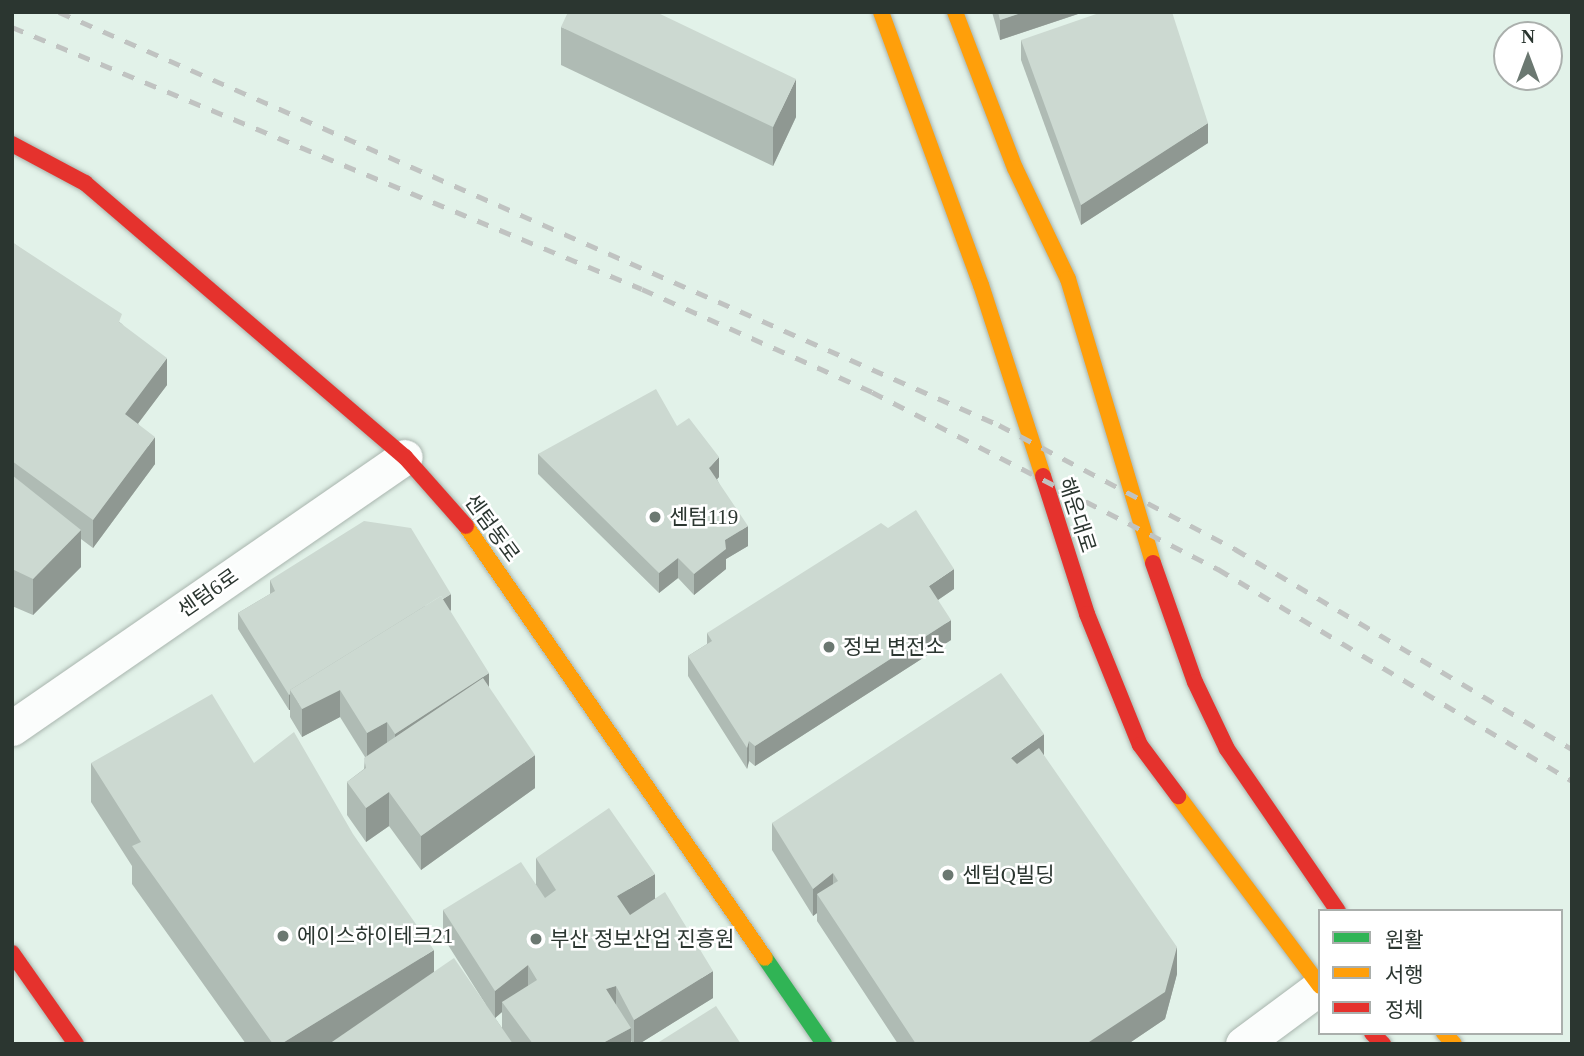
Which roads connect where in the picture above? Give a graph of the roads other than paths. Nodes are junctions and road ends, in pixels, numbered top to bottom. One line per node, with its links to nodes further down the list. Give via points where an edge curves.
1 (881, 12): 8 (main road, 해운대로, via 981,285 1087,614 1140,745)
2 (955, 12): 6 (main road, via 1015,168 1068,279 1146,544 1195,682 1227,749)
3 (12, 144): 4 (main road, 센텀동로, via 85,183)
4 (405, 457): 5 (street, 센텀6로); 11 (main road, 센텀동로, via 458,514)
5 (12, 728)
6 (1337, 909)
7 (12, 953): 10 (main road)
8 (1318, 984)
9 (1318, 988): 12 (street)
10 (76, 1044)
11 (824, 1044)
12 (1243, 1044)

